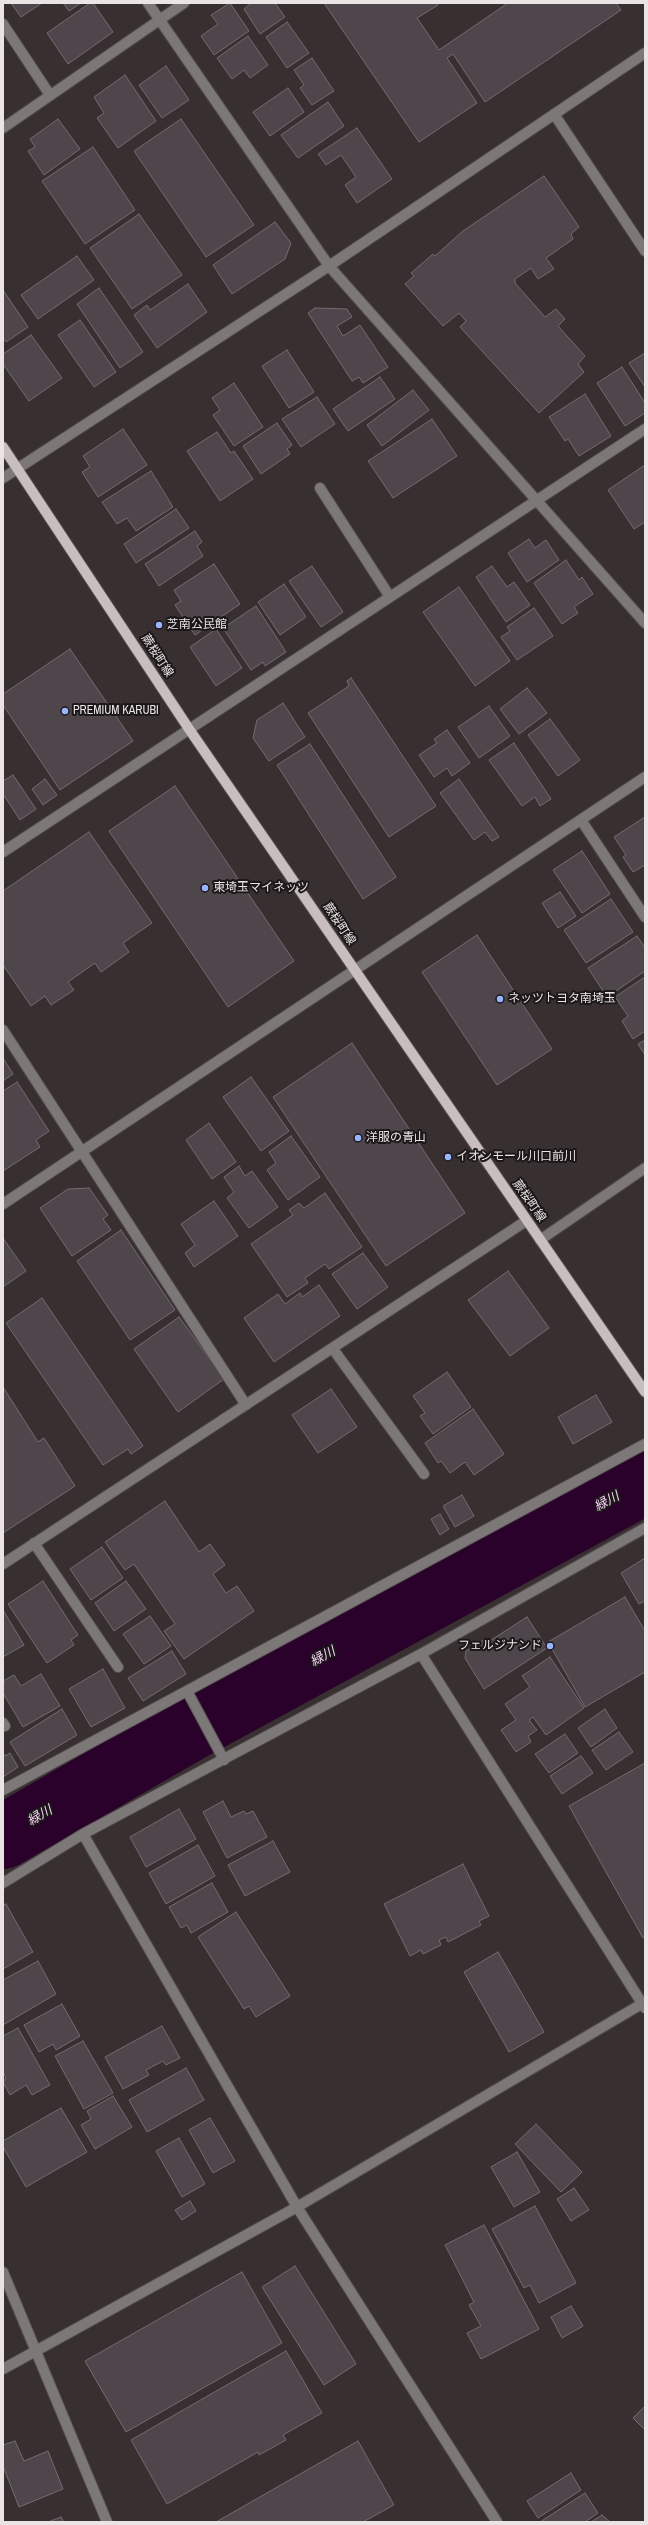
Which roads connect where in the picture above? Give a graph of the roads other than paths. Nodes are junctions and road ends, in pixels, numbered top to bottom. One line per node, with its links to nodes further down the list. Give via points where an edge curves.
1 (148, 3): 3 (street)
2 (184, 3): 3 (street)
3 (159, 20): 6 (street); 10 (street)
4 (3, 24): 6 (street)
5 (645, 53): 7 (street)
6 (50, 95): 8 (street)
7 (554, 114): 9 (street); 10 (street)
8 (3, 128)
9 (645, 251)
10 (329, 266): 13 (street); 16 (street)
11 (645, 429): 16 (street)
12 (3, 447): 13 (main road, 蕨桜町線)
13 (18, 469): 14 (street); 19 (main road, 蕨桜町線)
14 (3, 478)
15 (320, 488): 17 (street)
16 (537, 499): 17 (street); 18 (street)
17 (390, 596): 19 (street)
18 (645, 623)
19 (189, 729): 22 (street); 24 (main road, 蕨桜町線)
20 (645, 777): 21 (street)
21 (581, 820): 23 (street); 24 (street)
22 (3, 852)
23 (645, 917)
24 (355, 970): 26 (street); 29 (main road, 蕨桜町線)
25 (3, 1030): 26 (street)
26 (83, 1152): 28 (street); 33 (street)
27 (645, 1168): 30 (street)
28 (3, 1204)
29 (526, 1221): 30 (main road, 蕨桜町線); 31 (street)
30 (540, 1240): 32 (main road, 蕨桜町線)
31 (333, 1349): 33 (street); 35 (street)
32 (645, 1392)
33 (246, 1405): 37 (street)
34 (645, 1444): 41 (street)
35 (424, 1474)
36 (645, 1528): 39 (street)
37 (34, 1543): 38 (street); 40 (street)
38 (3, 1564)
39 (421, 1654): 42 (street); 46 (street)
40 (118, 1667)
41 (187, 1691): 42 (street); 43 (street)
42 (224, 1760): 44 (street)
43 (3, 1790)
44 (83, 1834): 45 (street); 47 (street)
45 (3, 1883)
46 (644, 2005): 47 (street)
47 (296, 2207): 49 (street); 52 (street)
48 (3, 2272): 49 (street)
49 (36, 2350): 50 (street); 51 (street)
50 (3, 2369)
51 (107, 2522)
52 (497, 2522)

